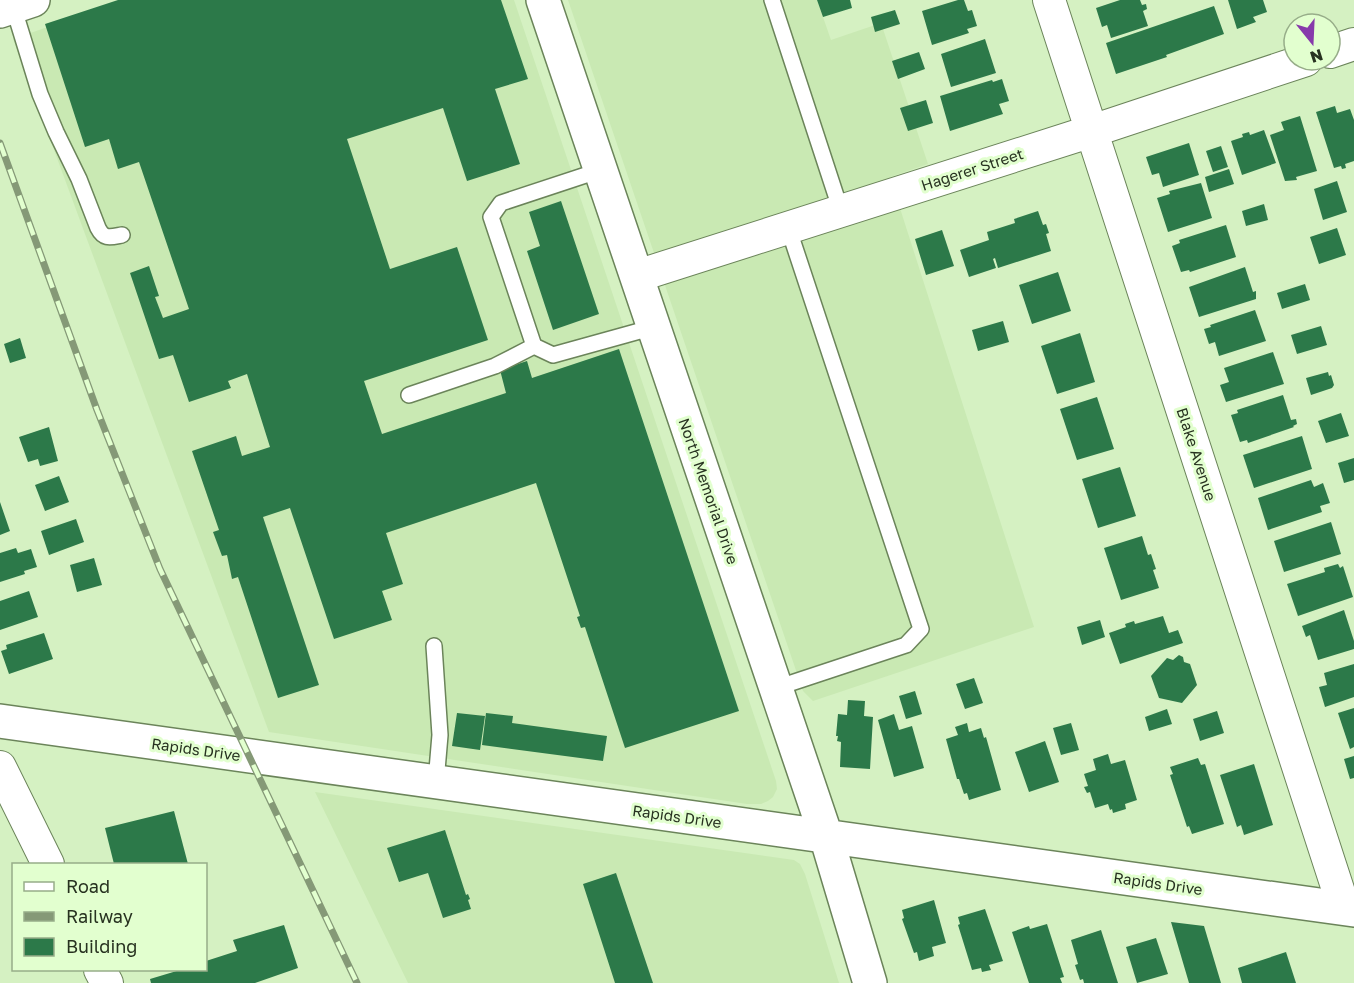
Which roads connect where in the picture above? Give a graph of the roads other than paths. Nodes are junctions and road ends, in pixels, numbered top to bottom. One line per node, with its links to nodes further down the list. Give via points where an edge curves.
1 (543, 0): 7 (street, North Memorial Drive)
2 (772, 0): 8 (lane)
3 (1049, 0): 6 (street, Blake Avenue)
4 (15, 6): 10 (lane, via 40,94 101,235)
5 (1282, 68): 6 (street, Hagerer Street)
6 (1092, 131): 8 (street, Hagerer Street); 22 (street, Blake Avenue)
7 (601, 170): 11 (street, North Memorial Drive); 13 (lane, via 501,203 491,218)
8 (841, 211): 9 (street, Hagerer Street)
9 (789, 227): 11 (street, Hagerer Street); 16 (lane, via 921,629 906,645)
10 (122, 235)
11 (637, 276): 12 (street, North Memorial Drive)
12 (654, 327): 13 (lane, via 553,356); 16 (street, North Memorial Drive)
13 (534, 346): 14 (lane, via 495,366)
14 (409, 395)
15 (434, 646): 19 (lane, via 440,735)
16 (776, 688): 20 (street, North Memorial Drive)
17 (0, 721): 19 (street, Rapids Drive)
18 (0, 767): 21 (street)
19 (436, 782): 20 (street, Rapids Drive)
20 (826, 836): 22 (street, Rapids Drive); 23 (street, North Memorial Drive)
21 (48, 863)
22 (1349, 909)
23 (870, 983)

